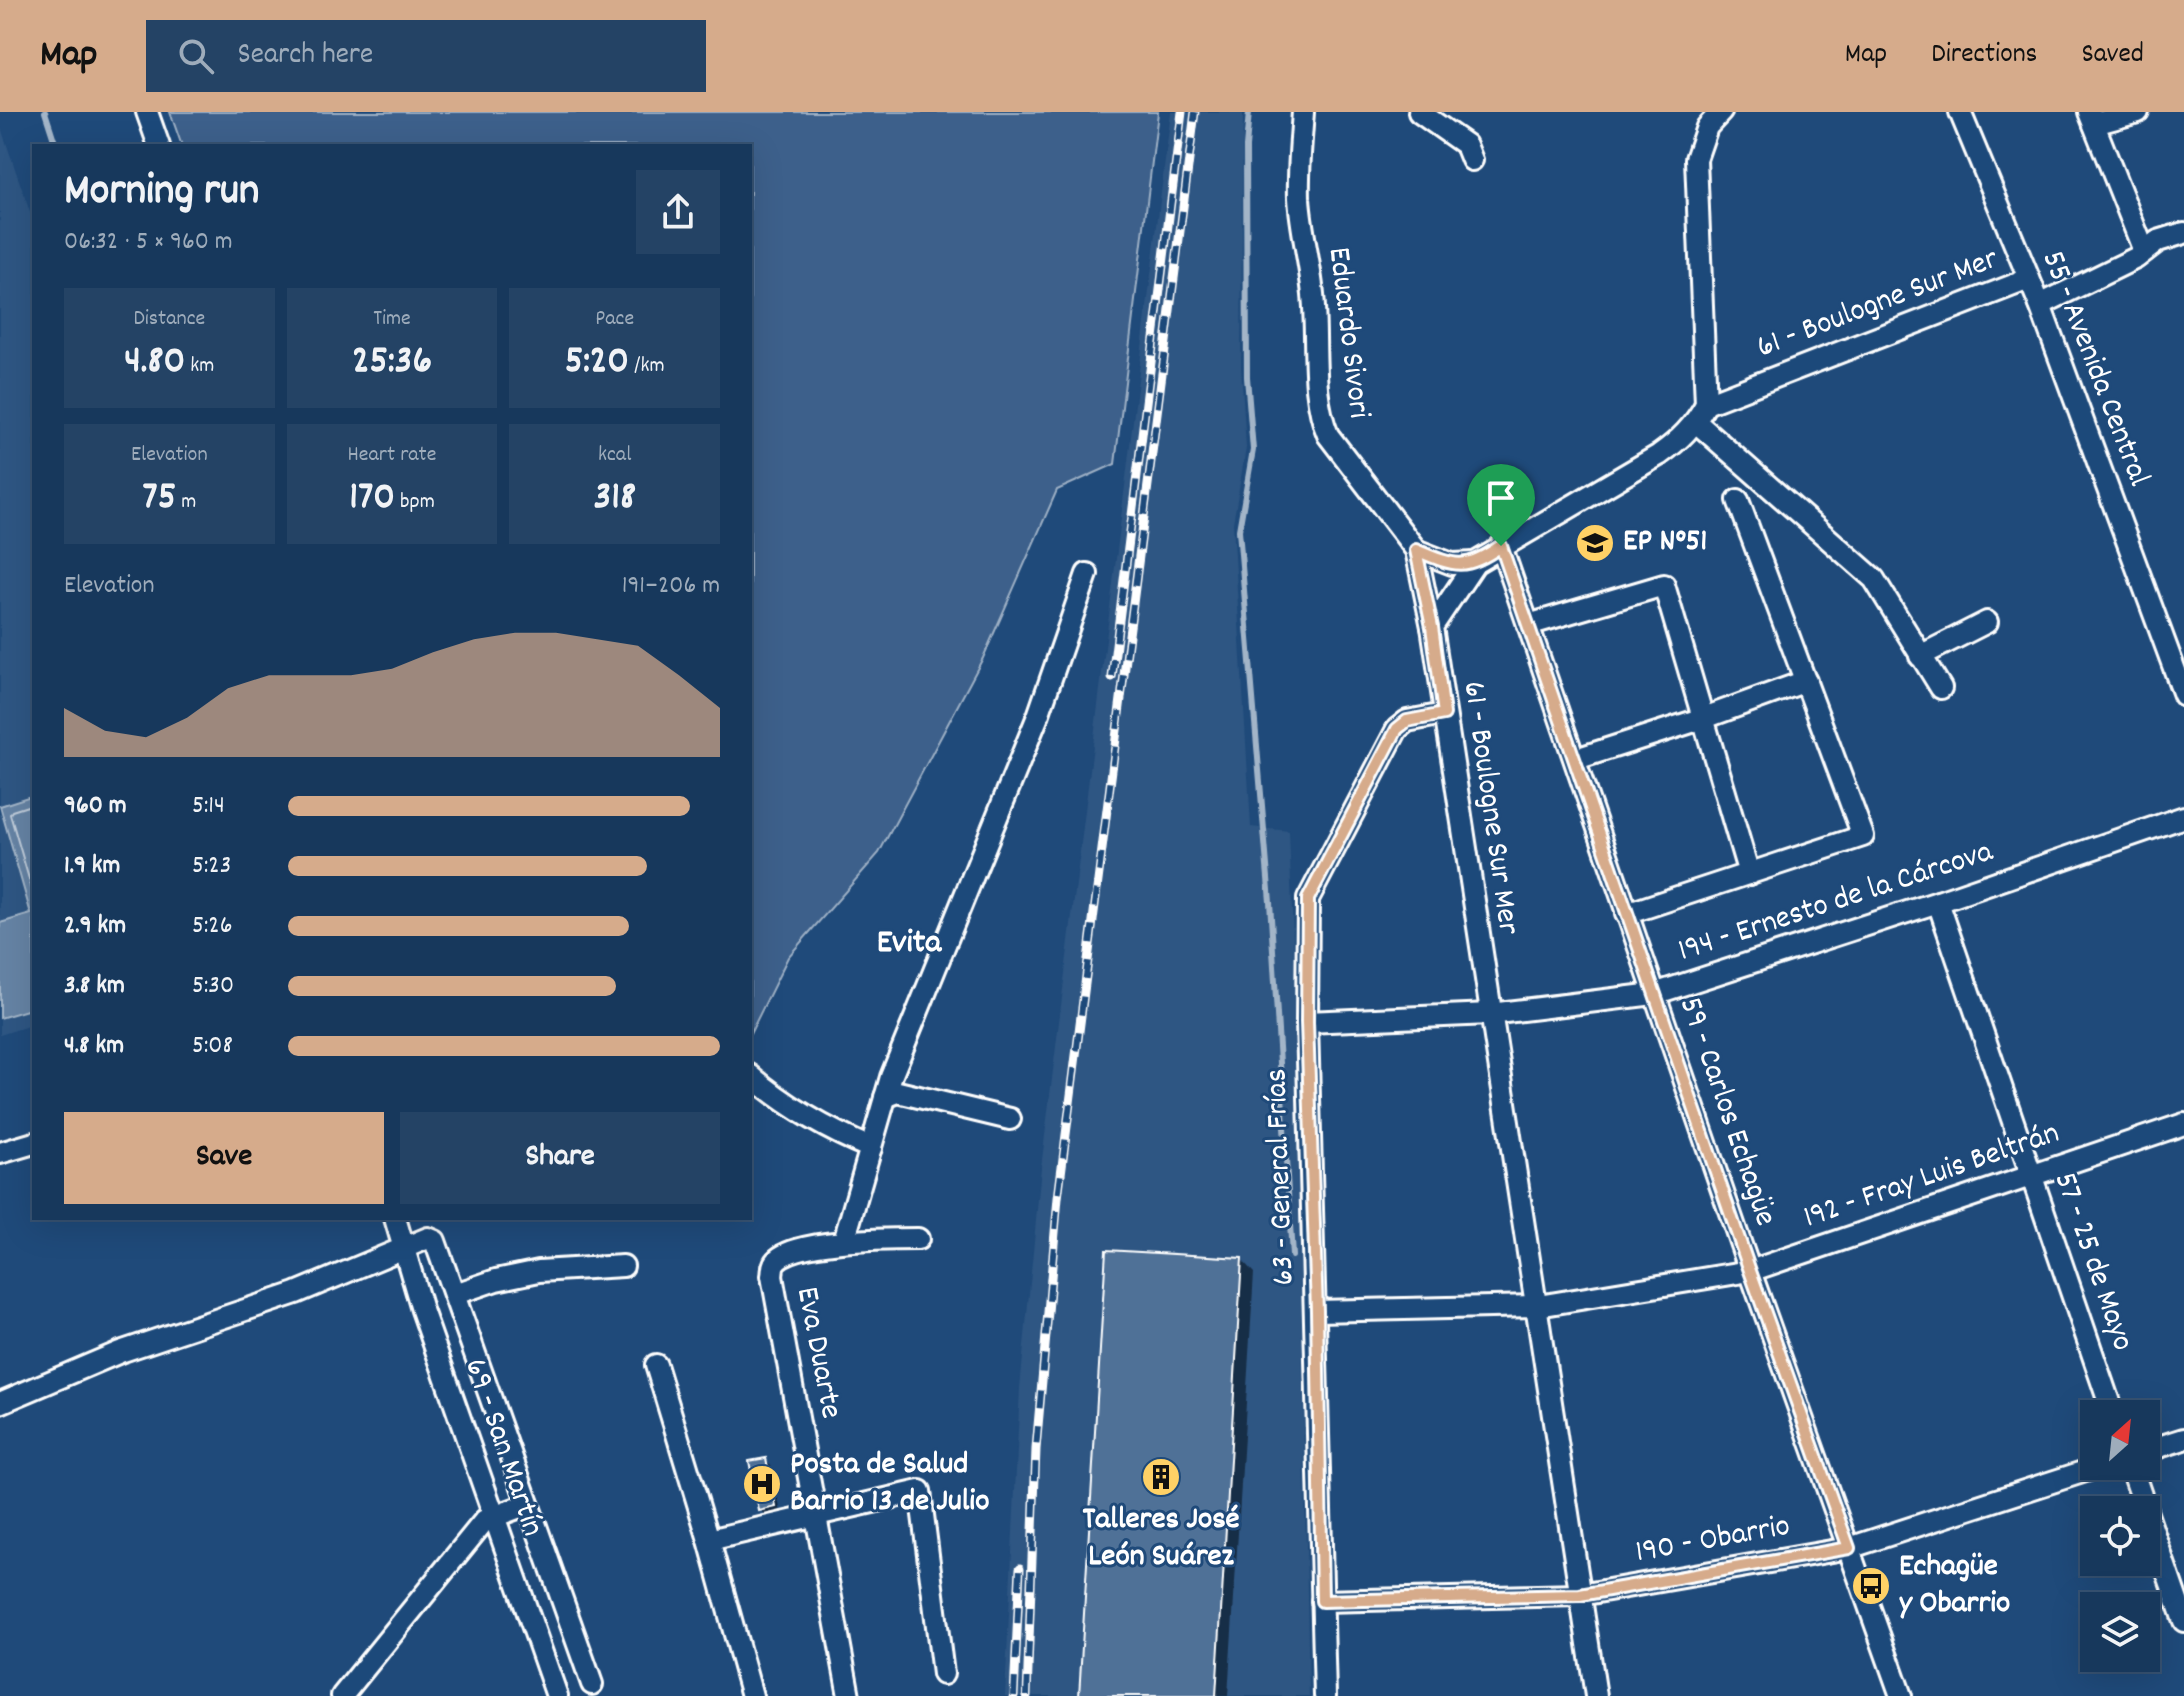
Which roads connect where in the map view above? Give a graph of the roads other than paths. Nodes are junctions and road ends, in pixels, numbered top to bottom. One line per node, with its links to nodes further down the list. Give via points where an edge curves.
1 (147, 112): 8 (street)
2 (1303, 112): 17 (street, Eduardo Sivori, via 1299,200 1323,422)
3 (1419, 112): 9 (street, via 1466,145)
4 (1721, 112): 14 (street, via 1707,127 1696,159)
5 (1960, 112): 12 (street, 55 - Avenida Central)
6 (2138, 112): 7 (street)
7 (2091, 118): 11 (street)
8 (158, 144)
9 (1472, 160)
10 (2184, 233): 11 (street, 61 - Boulogne Sur Mer)
11 (2144, 251): 13 (street, 61 - Boulogne Sur Mer)
12 (2029, 279): 13 (street, 55 - Avenida Central); 14 (street, 61 - Boulogne Sur Mer)
13 (2040, 305): 26 (street, 55 - Avenida Central)
14 (1701, 413): 16 (street, 61 - Boulogne Sur Mer, via 1682,438 1659,455); 23 (street, via 1874,579)
15 (1738, 500): 24 (street)
16 (1501, 546): 18 (street, 61 - Boulogne Sur Mer); 21 (street, 59 - Carlos Echagüe)
17 (1416, 550): 18 (street, via 1452,564); 22 (street, Eduardo Sivori)
18 (1475, 563): 22 (street, 61 - Boulogne Sur Mer)
19 (1087, 574): 38 (street, via 1038,716)
20 (1987, 622): 23 (street)
21 (1528, 625): 28 (street, via 1664,585); 29 (street, 59 - Carlos Echagüe)
22 (1432, 627): 27 (street, 61 - Boulogne Sur Mer)
23 (1920, 656): 25 (street)
24 (1806, 681): 28 (street); 31 (street, via 1863,836)
25 (1941, 688)
26 (2184, 695)
27 (1444, 714): 35 (street, 61 - Boulogne Sur Mer); 36 (street, 63 - General Frías, via 1407,721 1397,729 1313,886 1308,899)
28 (1704, 718): 29 (street); 31 (street)
29 (1576, 759): 33 (street, 59 - Carlos Echagüe)
30 (2184, 817): 32 (street, 194 - Ernesto de la Cárcova)
31 (1749, 874): 33 (street)
32 (1938, 902): 34 (street, 194 - Ernesto de la Cárcova); 44 (street, 57 - 25 de Mayo)
33 (1626, 914): 34 (street, 59 - Carlos Echagüe)
34 (1654, 994): 35 (street, 194 - Ernesto de la Cárcova); 50 (street, 59 - Carlos Echagüe)
35 (1490, 1014): 36 (street, 194 - Ernesto de la Cárcova); 52 (street, 61 - Boulogne Sur Mer)
36 (1307, 1022): 53 (street, 63 - General Frías)
37 (752, 1077): 42 (street, via 793,1110)
38 (885, 1097): 39 (street, via 898,1092); 42 (street)
39 (1010, 1119)
40 (2184, 1124): 44 (street, 192 - Fray Luis Beltrán)
41 (32, 1144): 43 (street)
42 (871, 1148): 47 (street)
43 (0, 1153)
44 (2031, 1175): 50 (street, 192 - Fray Luis Beltrán); 55 (street, 57 - 25 de Mayo)
45 (396, 1220): 48 (street, 69 - San Martín)
46 (918, 1239): 47 (street, Eva Duarte)
47 (844, 1241): 61 (street, Eva Duarte, via 780,1257 772,1276)
48 (404, 1246): 51 (street, 69 - San Martín, via 428,1238 435,1241); 56 (street, via 296,1293 120,1352); 62 (street, 69 - San Martín)
49 (623, 1266): 51 (street, via 539,1271)
50 (1750, 1271): 52 (street, 192 - Fray Luis Beltrán); 64 (street, 59 - Carlos Echagüe)
51 (455, 1294): 60 (street, 69 - San Martín)
52 (1538, 1306): 53 (street, 192 - Fray Luis Beltrán); 66 (street, 61 - Boulogne Sur Mer)
53 (1317, 1311): 67 (street, 63 - General Frías)
54 (656, 1365): 63 (street)
55 (2108, 1400)
56 (0, 1403)
57 (2184, 1439): 58 (street)
58 (2160, 1447)
59 (2080, 1473): 64 (street, 190 - Obarrio)
60 (528, 1504): 62 (street); 70 (street, 69 - San Martín)
61 (817, 1514): 63 (street); 69 (street, via 920,1491); 75 (street, Eva Duarte)
62 (494, 1515): 71 (street, via 459,1549); 72 (street, 69 - San Martín)
63 (709, 1540): 74 (street)
64 (1849, 1548): 66 (street, 190 - Obarrio); 78 (street, 59 - Carlos Echagüe)
65 (2160, 1551): 68 (street)
66 (1580, 1595): 67 (street, 190 - Obarrio); 77 (street, 61 - Boulogne Sur Mer)
67 (1322, 1601): 76 (street, 63 - General Frías)
68 (2184, 1621)
69 (943, 1674)
70 (594, 1690): 73 (street, 69 - San Martín)
71 (342, 1696)
72 (557, 1696)
73 (570, 1696)
74 (752, 1696)
75 (849, 1696)
76 (1325, 1696)
77 (1596, 1696)
78 (1901, 1696)

